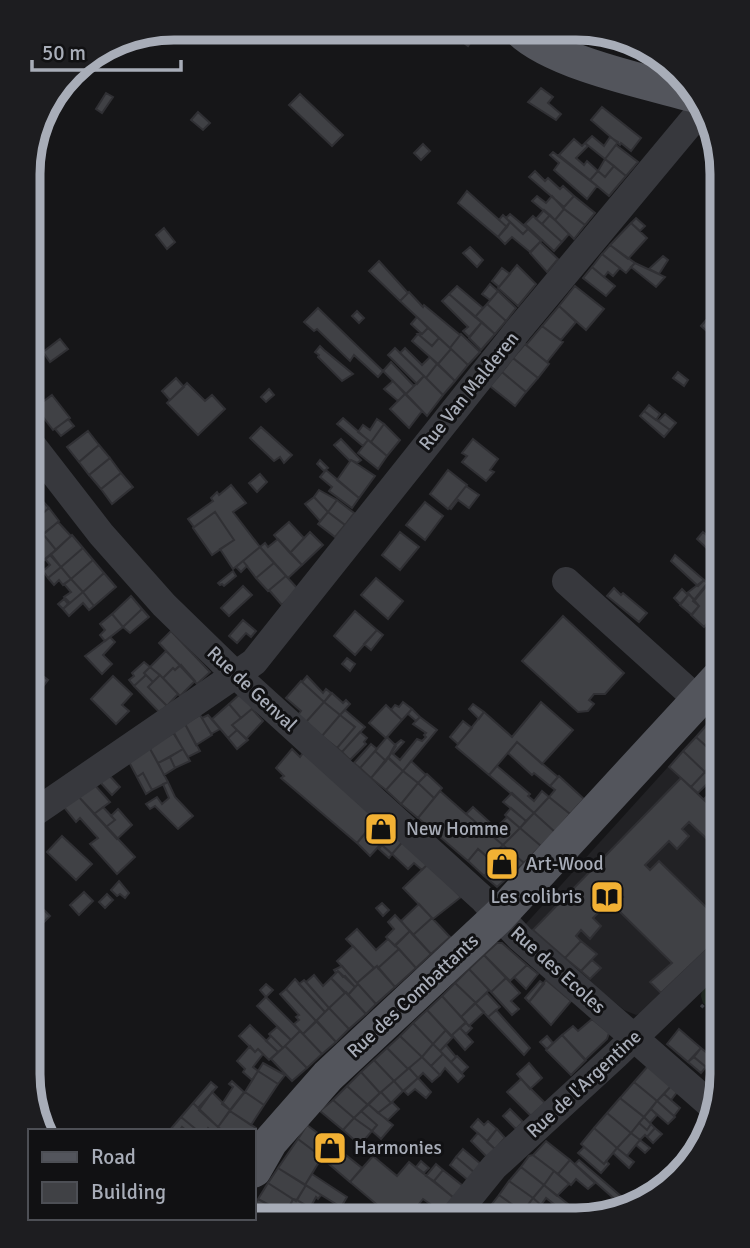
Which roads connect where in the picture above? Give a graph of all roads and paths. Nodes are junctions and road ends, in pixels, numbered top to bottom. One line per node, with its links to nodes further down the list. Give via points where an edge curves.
1 (531, 40): 2 (main road, via 561,55)
2 (680, 91)
3 (697, 117): 6 (street, Rue Van Malderen, via 519,329 254,662)
4 (40, 455): 6 (street, Rue de Genval, via 164,605)
5 (566, 581): 8 (street)
6 (237, 676): 9 (street, Rue Van Malderen); 10 (street, Rue de Genval)
7 (709, 688): 8 (main road, Rue des Combattants)
8 (698, 700): 10 (main road, Rue des Combattants)
9 (40, 809)
10 (499, 916): 12 (street, Rue des Ecoles); 14 (main road, Rue des Combattants, via 328,1076 270,1142)
11 (709, 965): 12 (street, Rue de l'Argentine)
12 (634, 1038): 13 (street, Rue des Ecoles); 15 (street, Rue de l'Argentine, via 494,1167)
13 (707, 1101)
14 (256, 1166)
15 (461, 1208)

